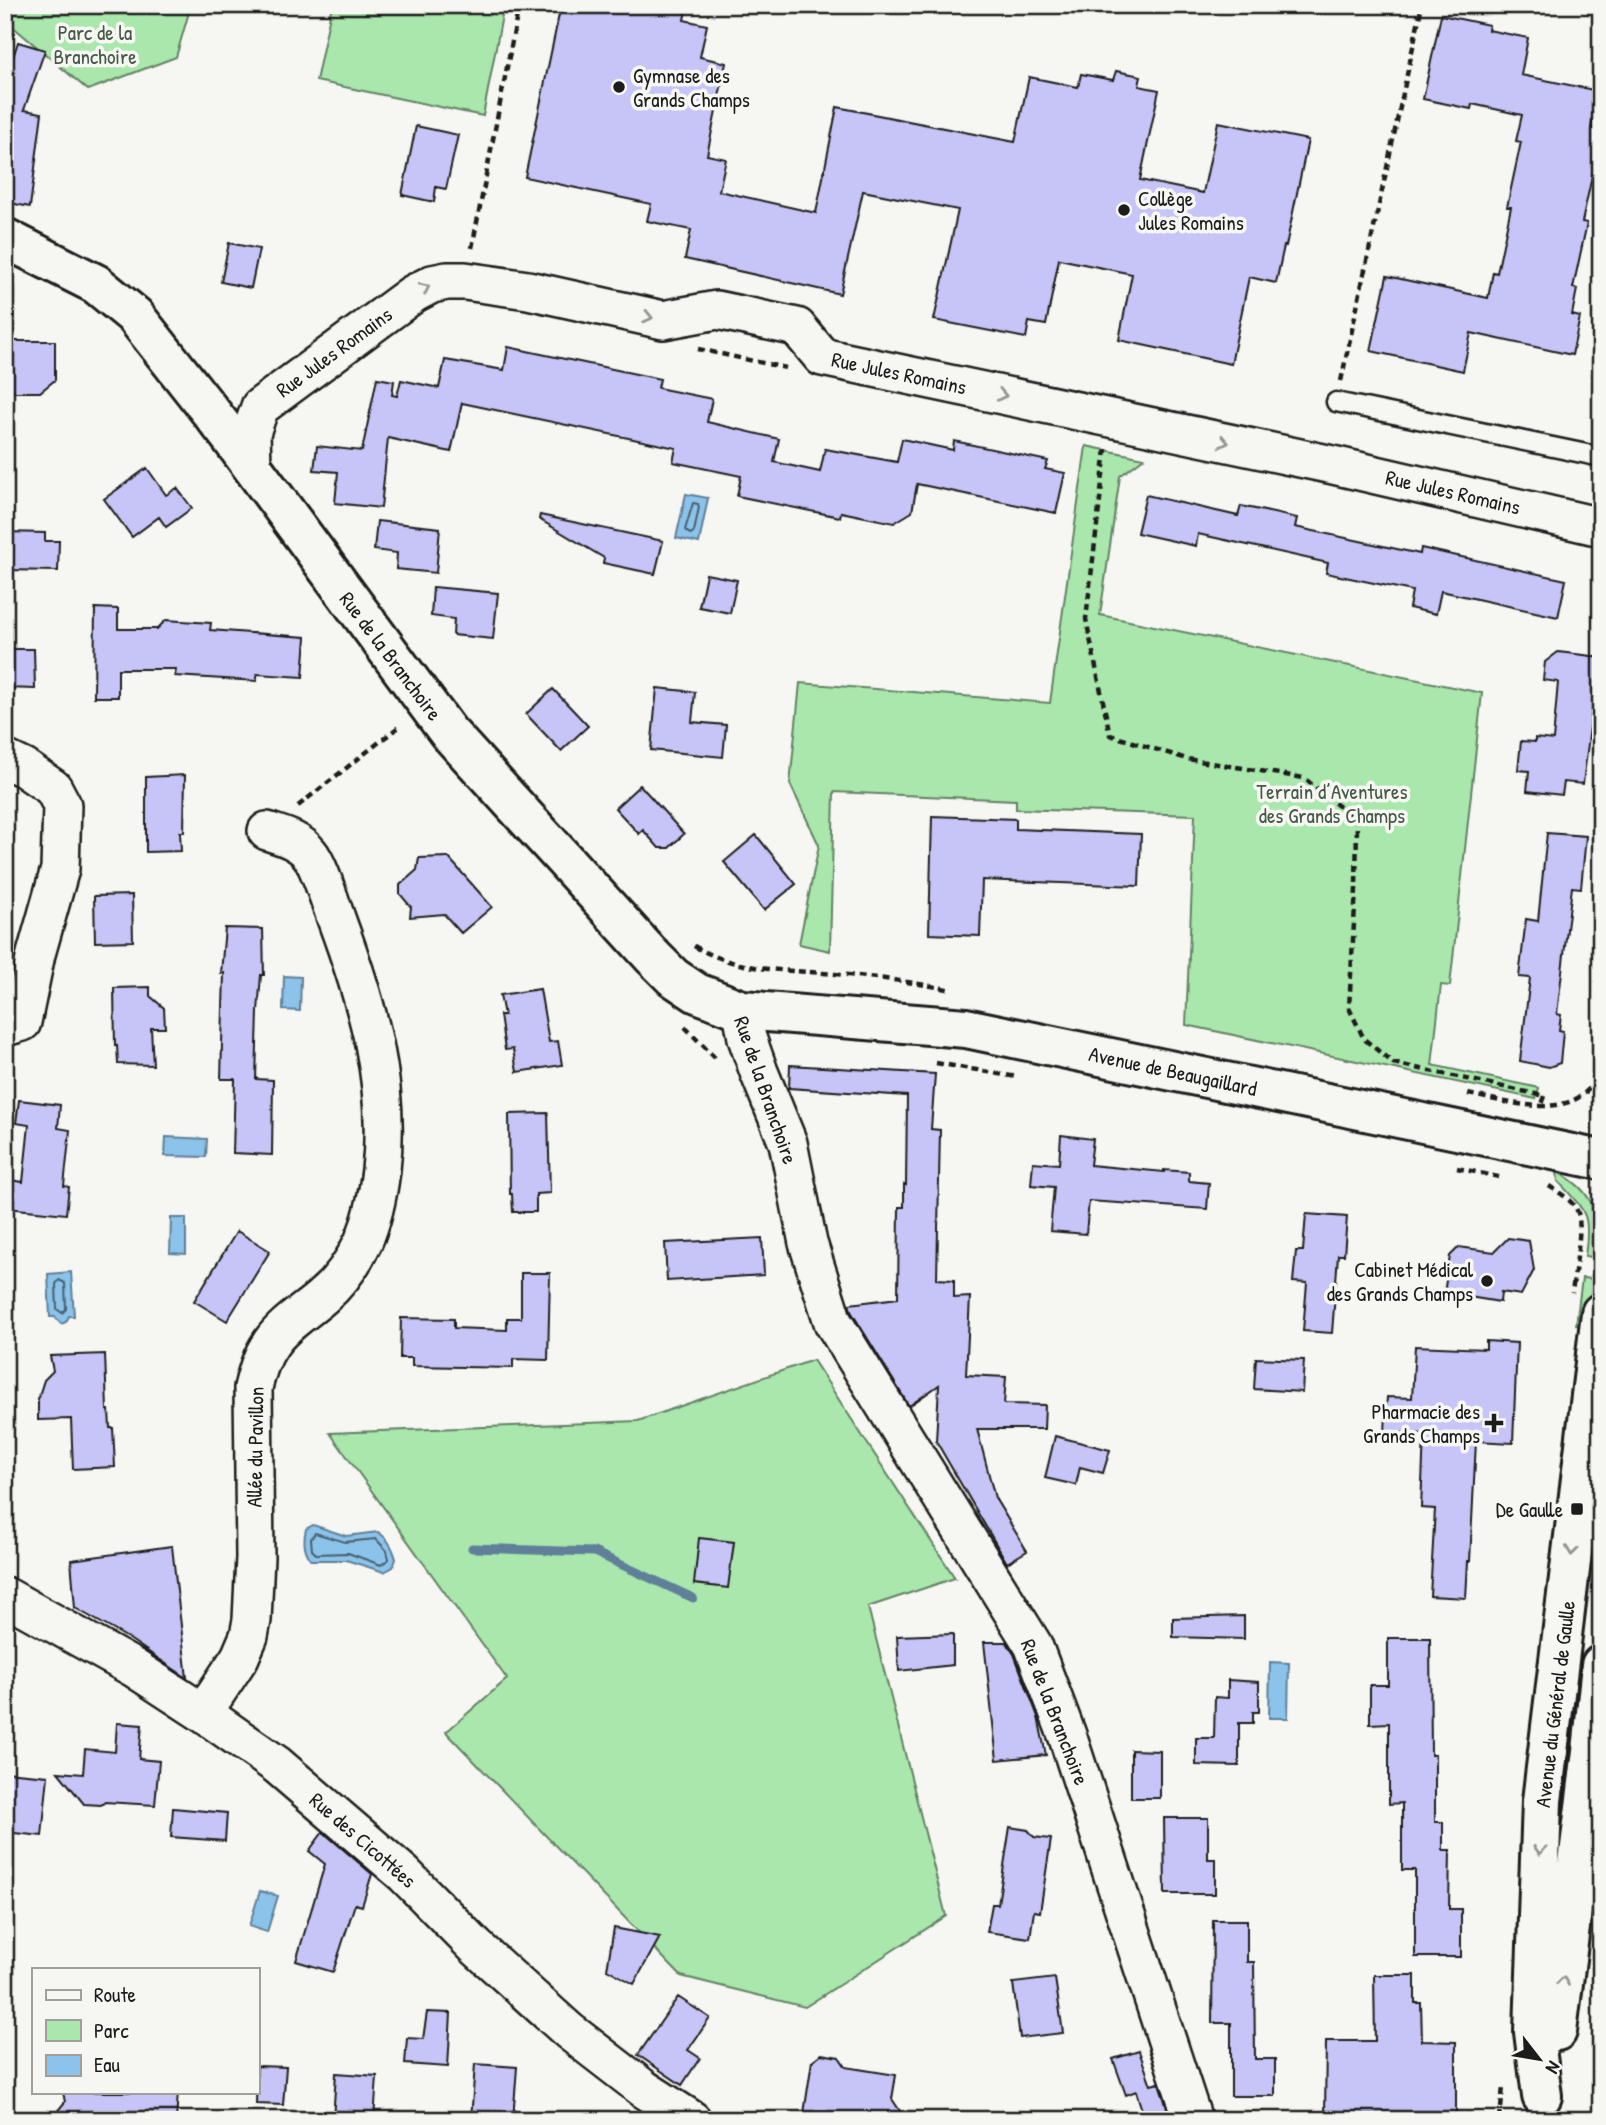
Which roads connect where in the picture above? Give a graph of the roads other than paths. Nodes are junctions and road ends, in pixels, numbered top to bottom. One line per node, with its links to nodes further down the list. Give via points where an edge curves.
1 (5, 238): 4 (main road, Rue de la Branchoire, via 96,284 135,316)
2 (1336, 402): 3 (lane)
3 (1601, 457)
4 (252, 466): 5 (street, Rue Jules Romains, one-way to 5, via 251,433 260,407 413,294 432,284 465,281 663,320 717,310 797,327 822,357 1318,461); 8 (main road, Rue de la Branchoire, via 426,705 470,758 662,967 697,993)
5 (1601, 527)
6 (5, 759): 9 (street, via 53,788 62,805 60,869 22,1022)
7 (267, 831): 14 (street, Allée du Pavillon, via 292,839 311,855 359,982 381,1077 383,1154 372,1220 355,1258 335,1286 278,1334 257,1371 253,1388 252,1620 240,1657)
8 (742, 1010): 10 (main road, Avenue de Beaugaillard, via 966,1028); 19 (street, Rue de la Branchoire, via 747,1038 788,1143 808,1243 833,1322 1033,1645)
9 (5, 1027)
10 (1601, 1160)
11 (1601, 1313): 15 (main road, Avenue du Général de Gaulle, one-way to 15)
12 (5, 1596): 14 (street, Rue des Cicottées)
13 (1601, 1665): 16 (main road, Avenue du Général de Gaulle)
14 (204, 1713): 18 (street, Rue des Cicottées, via 277,1765 393,1864 569,2031)
15 (1549, 1741): 16 (street); 17 (main road, Avenue du Général de Gaulle, one-way to 17, via 1542,1801 1534,2032)
16 (1597, 1752): 17 (main road, Avenue du Général de Gaulle, one-way to 16, via 1556,2035)
17 (1540, 2108)
18 (692, 2120)
19 (1193, 2120)

